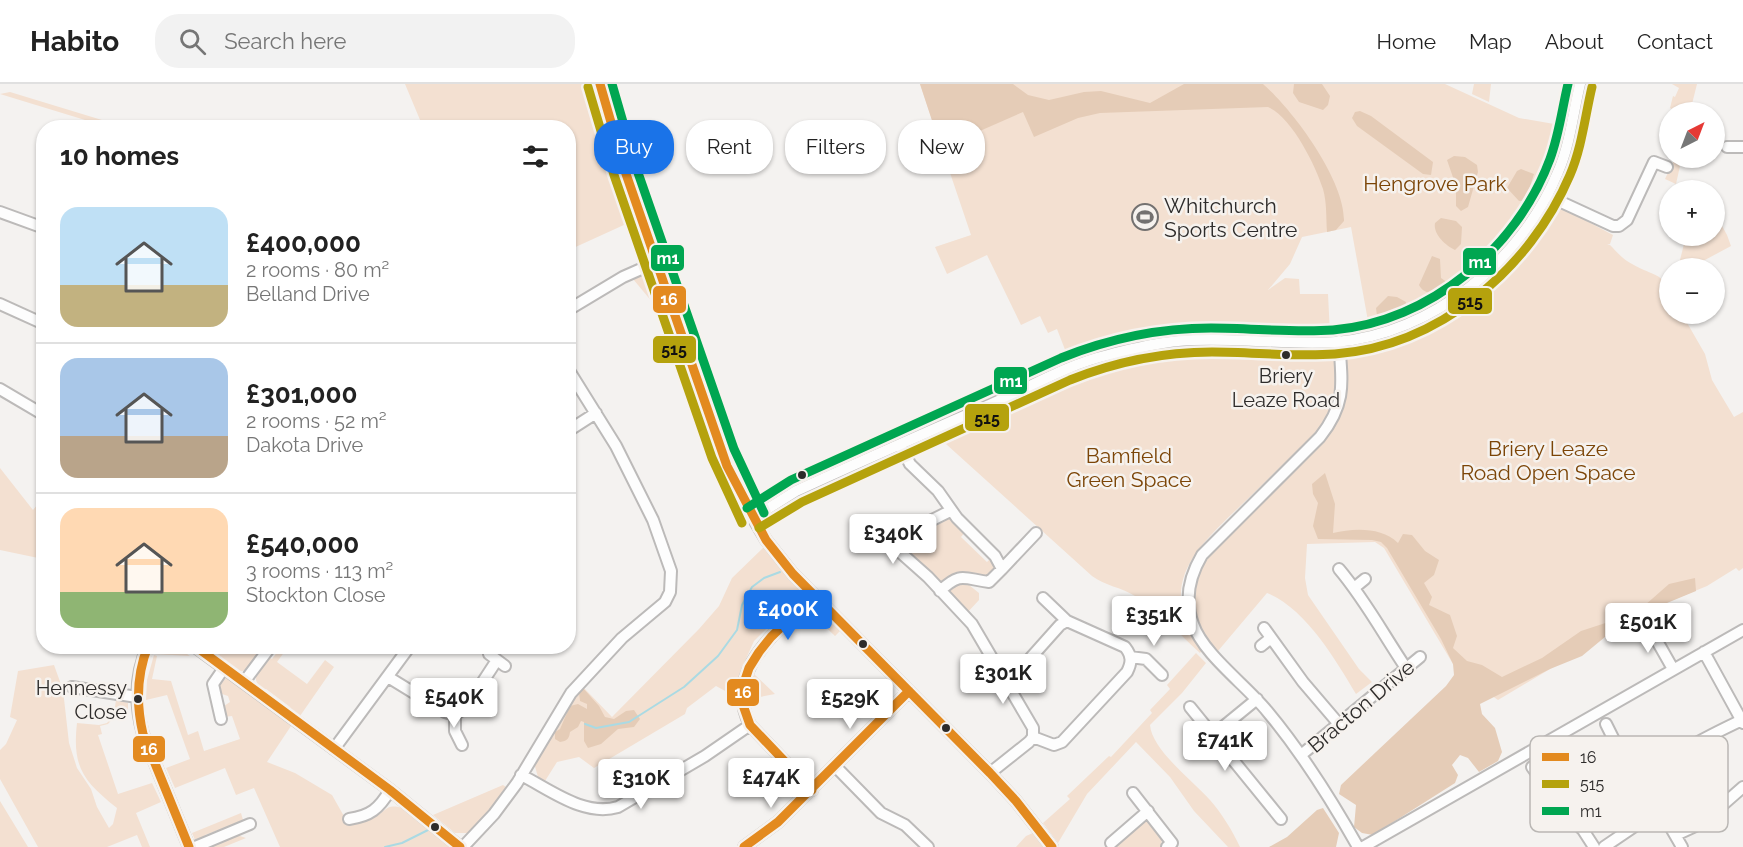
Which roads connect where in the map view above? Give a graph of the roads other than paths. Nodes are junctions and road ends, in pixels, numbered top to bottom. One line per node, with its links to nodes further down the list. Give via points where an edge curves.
1 (600, 84): 9 (street)
2 (1580, 84): 6 (street, via 1567,147)
3 (1727, 147): 4 (street)
4 (1743, 147)
5 (1659, 164): 6 (street, via 1654,162 1627,220 1620,226)
6 (1548, 196): 13 (street, via 1513,247 1466,291 1416,320)
7 (0, 212): 8 (street)
8 (36, 225)
9 (657, 262): 11 (street); 21 (street, via 727,466)
10 (0, 304): 12 (street)
11 (576, 305)
12 (36, 320)
13 (1339, 341): 19 (street, via 1193,340 1147,345 1082,361); 54 (street, via 1342,389 1331,423 1215,540 1190,579 1189,607 1199,639)
14 (576, 382): 17 (street)
15 (0, 389): 16 (street)
16 (36, 404)
17 (596, 413): 18 (street); 73 (street, via 653,520 671,570 670,592 665,602 622,638 572,693)
18 (576, 426)
19 (900, 444): 20 (street, via 910,464 938,491); 21 (street, via 796,491)
20 (950, 511): 23 (street, via 995,556); 27 (street, via 909,534 898,547)
21 (753, 518): 28 (street, via 781,559)
22 (1036, 534): 23 (street)
23 (1002, 569): 27 (street, via 989,582 956,578)
24 (1339, 569): 26 (street)
25 (1365, 579): 26 (street)
26 (1354, 588): 45 (street)
27 (940, 591): 50 (street, via 976,629)
28 (814, 595): 52 (street); 61 (street, via 757,653 745,675 743,712)
29 (1043, 598): 30 (street)
30 (1067, 621): 41 (street, via 1125,647); 50 (street)
31 (1648, 625): 46 (street)
32 (1264, 628): 34 (street)
33 (1743, 630): 36 (street)
34 (1272, 638): 35 (street); 59 (street)
35 (1261, 646)
36 (1704, 652): 46 (street); 58 (street)
37 (145, 654): 53 (street)
38 (205, 654): 44 (street)
39 (265, 654): 49 (street)
40 (404, 654): 48 (street)
41 (1130, 657): 47 (street, via 1146,659); 66 (street, via 1127,672 1062,742 1054,745)
42 (1420, 657): 45 (street, Bracton Drive)
43 (497, 660): 56 (street, via 467,706)
44 (224, 668): 49 (street); 57 (street, via 213,684)
45 (1407, 668): 59 (street, Bracton Drive)
46 (1673, 669): 63 (street)
47 (1162, 675)
48 (388, 677): 56 (street); 68 (street)
49 (244, 682): 68 (street)
50 (1006, 682): 66 (street, via 1031,724)
51 (72, 687): 53 (street)
52 (909, 691): 71 (street); 72 (street)
53 (137, 697): 92 (street, via 143,734)
54 (1257, 699): 62 (street); 70 (street)
55 (1190, 707): 62 (street)
56 (455, 715): 67 (street, via 455,731)
57 (221, 719)
58 (1742, 722): 65 (street)
59 (1338, 723): 70 (street, Bracton Drive)
60 (1606, 724): 64 (street)
61 (750, 725): 73 (street, via 705,756 606,811 574,803); 75 (street)
62 (1213, 735): 81 (street, via 1278,806)
63 (1556, 736)
64 (1612, 736)
65 (1712, 736)
66 (1033, 737): 72 (street)
67 (462, 745)
68 (334, 749): 74 (street)
69 (1530, 751): 98 (street)
70 (1301, 755): 97 (street)
71 (835, 766): 75 (street); 95 (street, via 881,813 905,825)
72 (990, 772): 96 (street)
73 (521, 775): 94 (street, via 494,814)
74 (390, 790): 80 (street, via 376,809 364,817); 94 (street)
75 (812, 790): 89 (street)
76 (1133, 793): 79 (street)
77 (1741, 795): 78 (street)
78 (1728, 804)
79 (1148, 811): 88 (street); 90 (street)
80 (349, 819)
81 (1281, 819)
82 (249, 824): 93 (street)
83 (1584, 832): 99 (street)
84 (1626, 832): 91 (street)
85 (1674, 832): 87 (street)
86 (1682, 832): 87 (street)
87 (1676, 835): 100 (street)
88 (1111, 843)
89 (752, 845)
90 (1172, 846)
91 (1606, 846)
92 (189, 847)
93 (195, 847)
94 (462, 847)
95 (928, 847)
96 (1052, 847)
97 (1358, 847)
98 (1363, 847)
99 (1594, 847)
100 (1682, 847)

